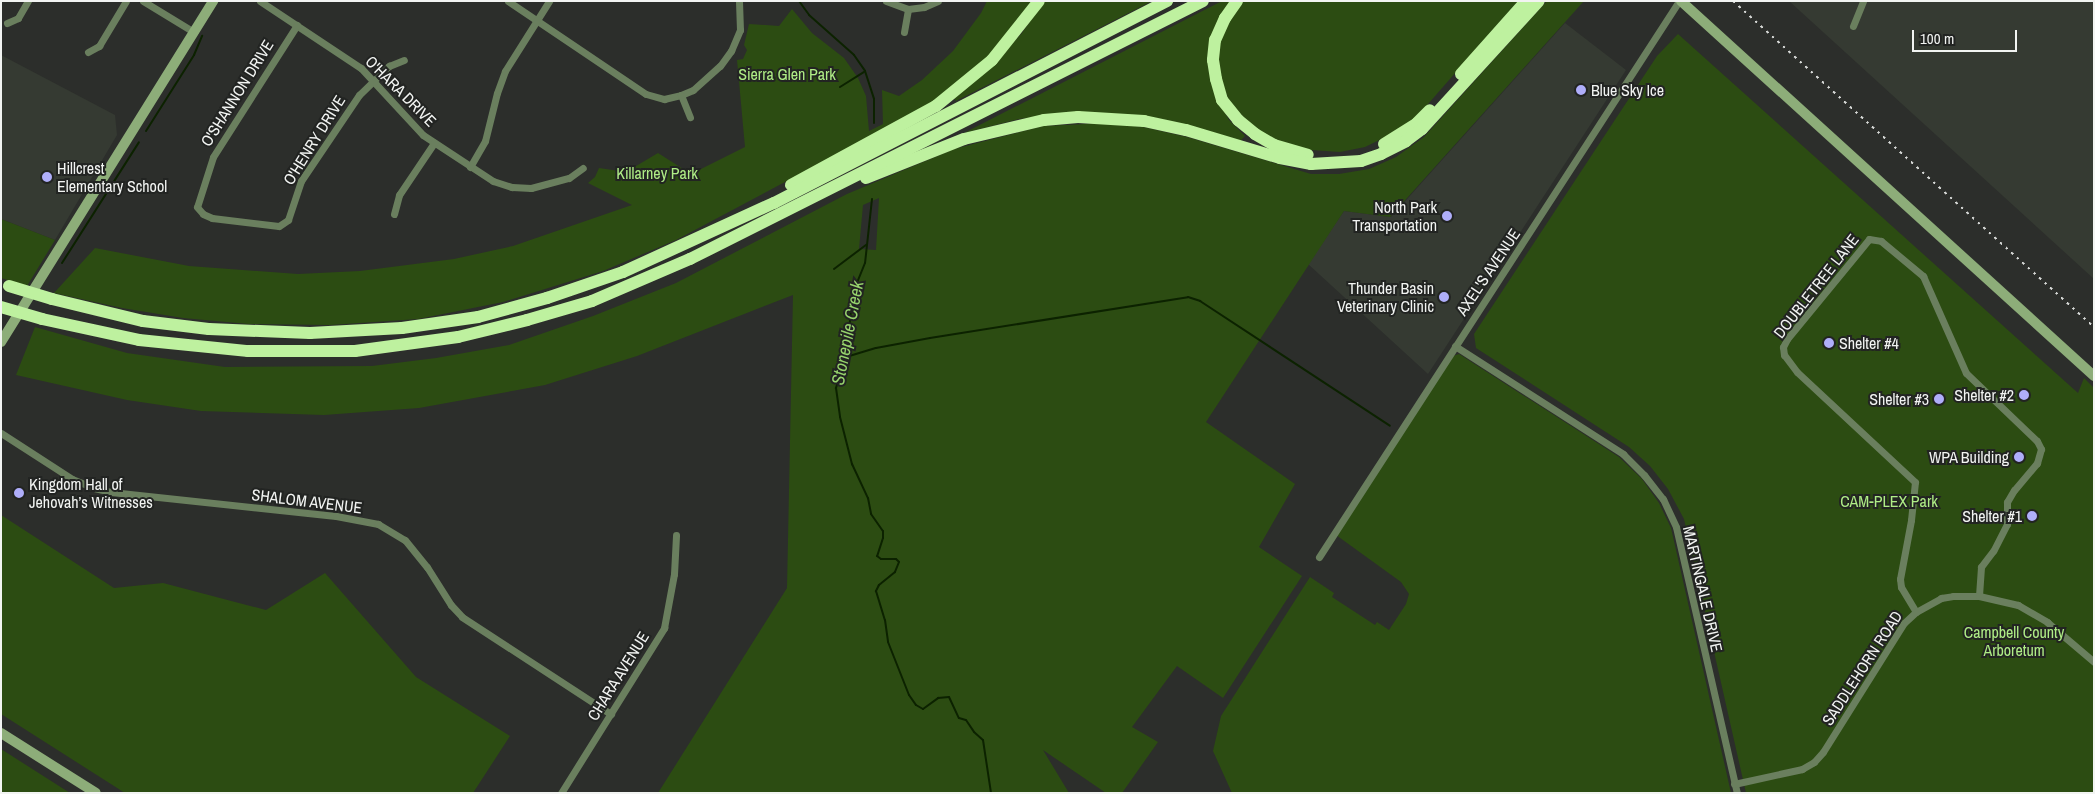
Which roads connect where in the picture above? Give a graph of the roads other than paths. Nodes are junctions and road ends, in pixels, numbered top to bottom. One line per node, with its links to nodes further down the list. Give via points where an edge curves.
1 (28, 1): 21 (street, via 18,18)
2 (126, 1): 26 (street, via 99,46)
3 (143, 1): 24 (street)
4 (213, 1): 24 (main road)
5 (260, 1): 22 (street, O'HARA DRIVE)
6 (508, 1): 20 (street)
7 (549, 1): 20 (street)
8 (738, 1): 29 (street, via 740,30 731,51 720,66 693,90)
9 (886, 1): 19 (street)
10 (938, 1): 19 (street)
11 (1039, 1): 37 (highway, via 992,60 936,106)
12 (1167, 1): 37 (highway, via 774,203)
13 (1203, 1): 34 (highway)
14 (1238, 1): 15 (highway, via 1225,18 1215,40 1213,60 1222,100 1238,120 1274,145 1314,156 1337,156 1382,145 1416,123)
15 (1526, 1)
16 (1539, 1): 34 (highway, via 1422,129 1381,154 1360,161 1310,164 1144,121 1078,118 1044,120 964,138 863,179)
17 (1680, 1): 41 (street, AXEL'S AVENUE); 42 (main road)
18 (1863, 1): 23 (street)
19 (908, 9): 25 (street)
20 (536, 22): 29 (street, via 646,94 664,99); 32 (street, via 505,71 485,141)
21 (7, 23)
22 (297, 25): 28 (street, O'HARA DRIVE); 36 (street, O'SHANNON DRIVE, via 213,157 197,207 212,218 279,226)
23 (1853, 26)
24 (194, 32): 40 (main road)
25 (904, 32)
26 (88, 52)
27 (404, 60): 28 (street, O'HENRY DRIVE, via 389,66)
28 (374, 79): 31 (street, O'HARA DRIVE); 36 (street, O'HENRY DRIVE, via 358,95 301,181)
29 (682, 95): 30 (street)
30 (690, 117)
31 (434, 143): 32 (street, O'HARA DRIVE); 35 (street, via 399,196)
32 (470, 167): 33 (street, O'HARA DRIVE, via 493,181 531,188 569,178)
33 (583, 168)
34 (832, 187): 39 (highway, bridge, via 690,259 592,301 458,337 355,351 248,351 139,340)
35 (394, 214)
36 (288, 220)
37 (664, 254): 38 (highway, bridge, via 547,298 478,317 402,328 310,333 209,329 143,321)
38 (5, 285)
39 (1, 308)
40 (1, 342)
41 (1455, 346): 45 (street, AXEL'S AVENUE); 51 (street, MARTINGALE DRIVE, via 1623,454 1663,499 1676,527)
42 (2094, 376)
43 (2, 434): 49 (street, SHALOM AVENUE, via 72,478 94,488 354,519 385,528 405,540 415,551 462,617)
44 (676, 535): 49 (street, CHARA AVENUE, via 674,574 664,628)
45 (1319, 557)
46 (1979, 596): 47 (street, SADDLEHORN ROAD, via 1941,598); 47 (street, DOUBLETREE LANE, via 1981,567 2006,524 2007,502 2037,463 2041,448 1966,372 1923,276 1881,241 1869,239 1787,339 1784,355 1797,372 1915,482 1900,579 1901,588); 48 (street, SADDLEHORN ROAD, via 2032,611)
47 (1916, 612): 51 (street, SADDLEHORN ROAD, via 1904,623 1814,762 1802,769)
48 (2094, 662)
49 (611, 714): 53 (street, CHARA AVENUE)
50 (1, 732): 52 (main road)
51 (1734, 784): 54 (street, MARTINGALE DRIVE)
52 (96, 793)
53 (562, 793)
54 (1736, 793)

